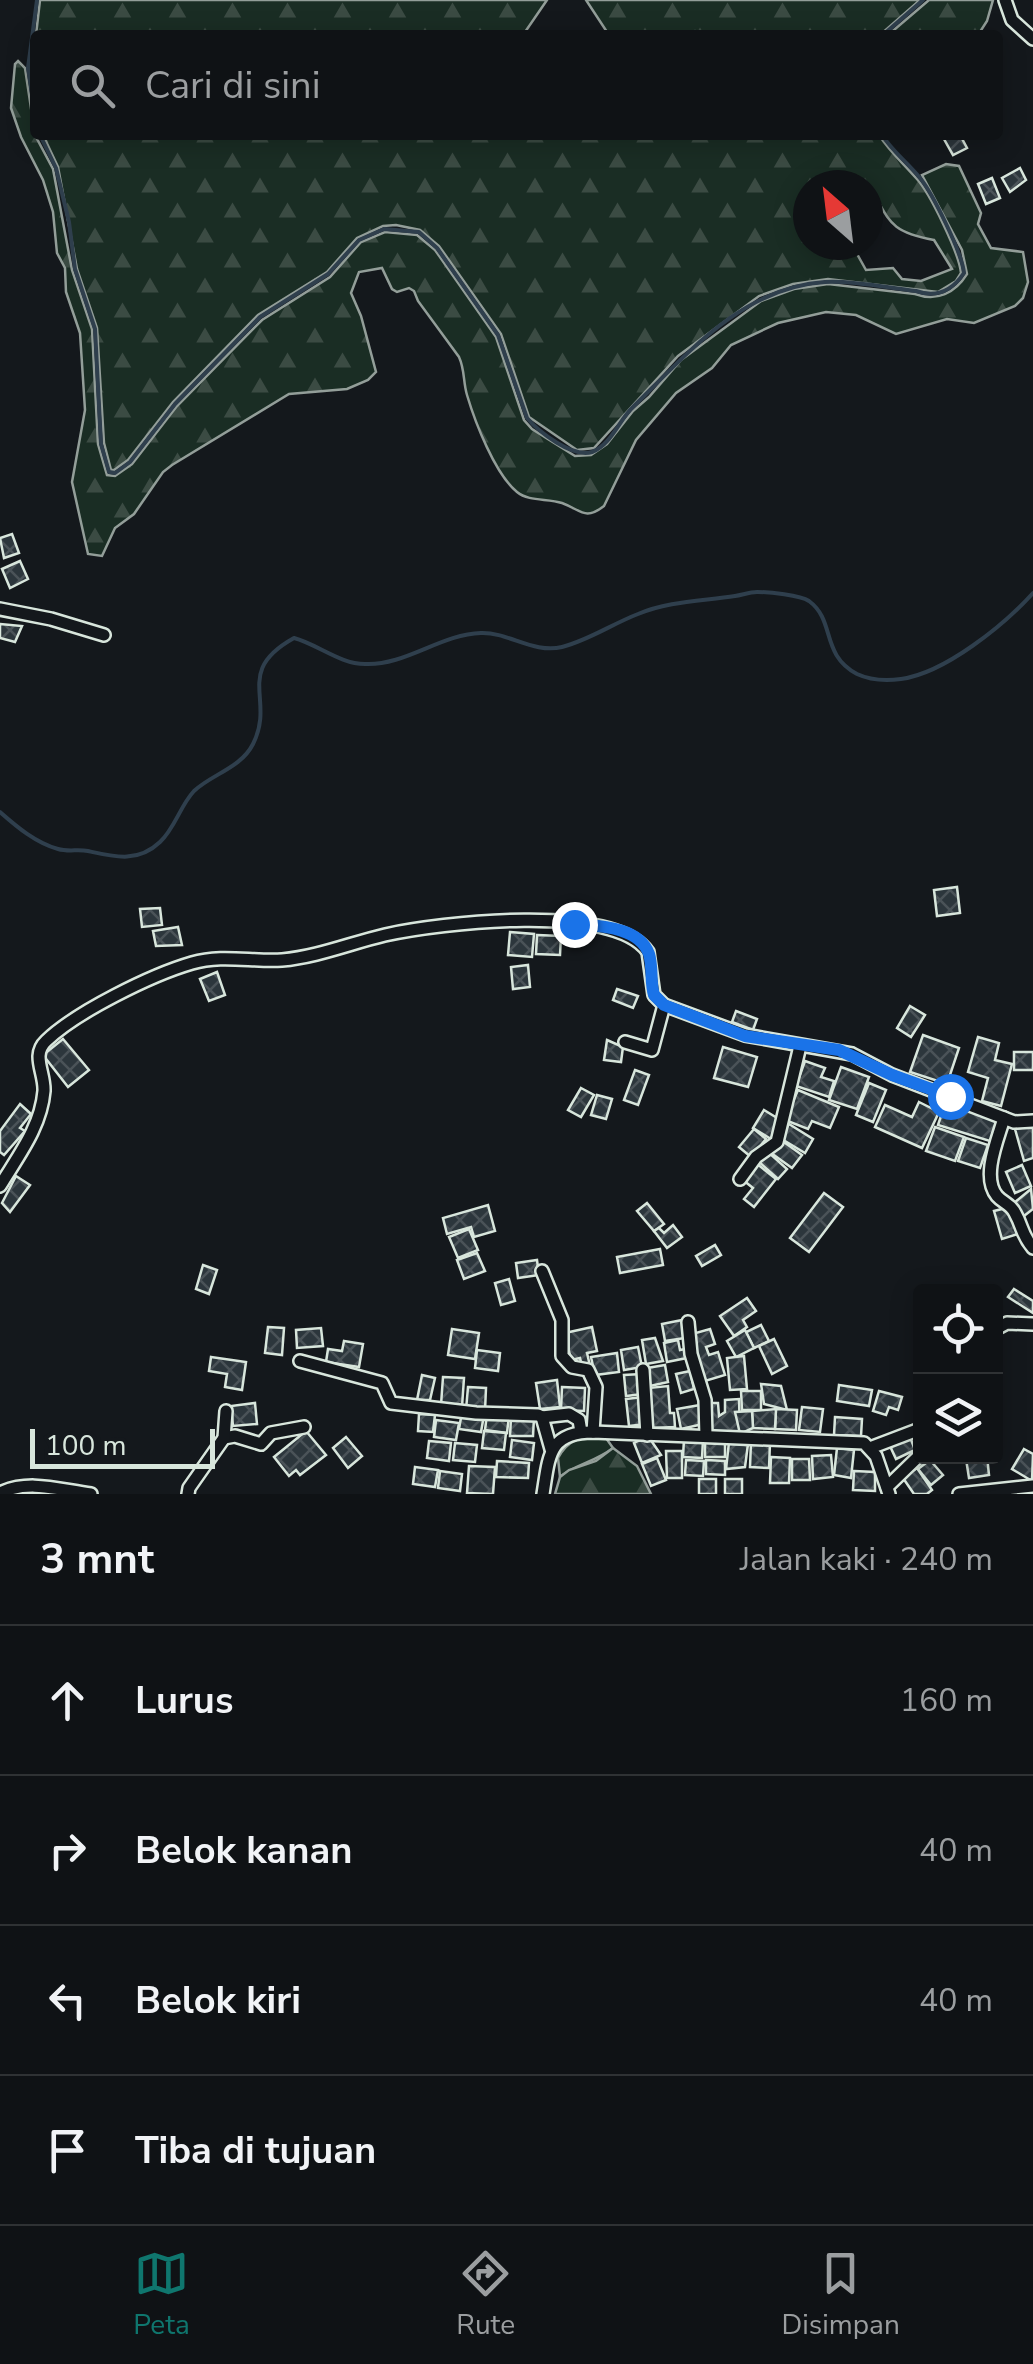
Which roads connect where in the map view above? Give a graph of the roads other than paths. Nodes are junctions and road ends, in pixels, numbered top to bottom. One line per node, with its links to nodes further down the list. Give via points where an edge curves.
1 (1005, 0): 2 (street, via 1012,20)
2 (1033, 38)
3 (0, 609): 4 (street)
4 (104, 635)
5 (664, 1005): 6 (street, via 652,1050); 7 (street, via 745,1036); 11 (street, via 654,995 648,952 636,938 610,927 538,920 483,920 280,960 197,961 96,1007 41,1046 38,1121)
6 (624, 1042)
7 (800, 1046): 8 (street, via 852,1054); 10 (street, via 776,1142)
8 (1004, 1118): 9 (street); 12 (street, via 992,1184)
9 (1033, 1122)
10 (740, 1179)
11 (0, 1186)
12 (1033, 1248)
13 (542, 1271): 22 (street, via 562,1320 562,1356 595,1380)
14 (688, 1322): 25 (street)
15 (1033, 1324): 16 (street)
16 (1003, 1325)
17 (300, 1361): 20 (street, via 382,1383 391,1404)
18 (643, 1370): 24 (street)
19 (226, 1410): 26 (street)
20 (542, 1417): 22 (street, via 569,1414); 28 (street)
21 (304, 1427): 26 (street, via 271,1433 261,1444)
22 (587, 1432): 24 (street); 28 (street, via 567,1436)
23 (913, 1432): 27 (street)
24 (647, 1435): 25 (street)
25 (706, 1436): 27 (street, via 852,1441)
26 (224, 1438): 34 (street)
27 (870, 1448): 31 (street)
28 (552, 1449): 35 (street)
29 (913, 1463): 31 (street)
30 (1033, 1486): 36 (street)
31 (888, 1490)
32 (0, 1493): 33 (street, via 36,1485)
33 (91, 1494)
34 (188, 1494)
35 (543, 1494)
36 (959, 1494)

